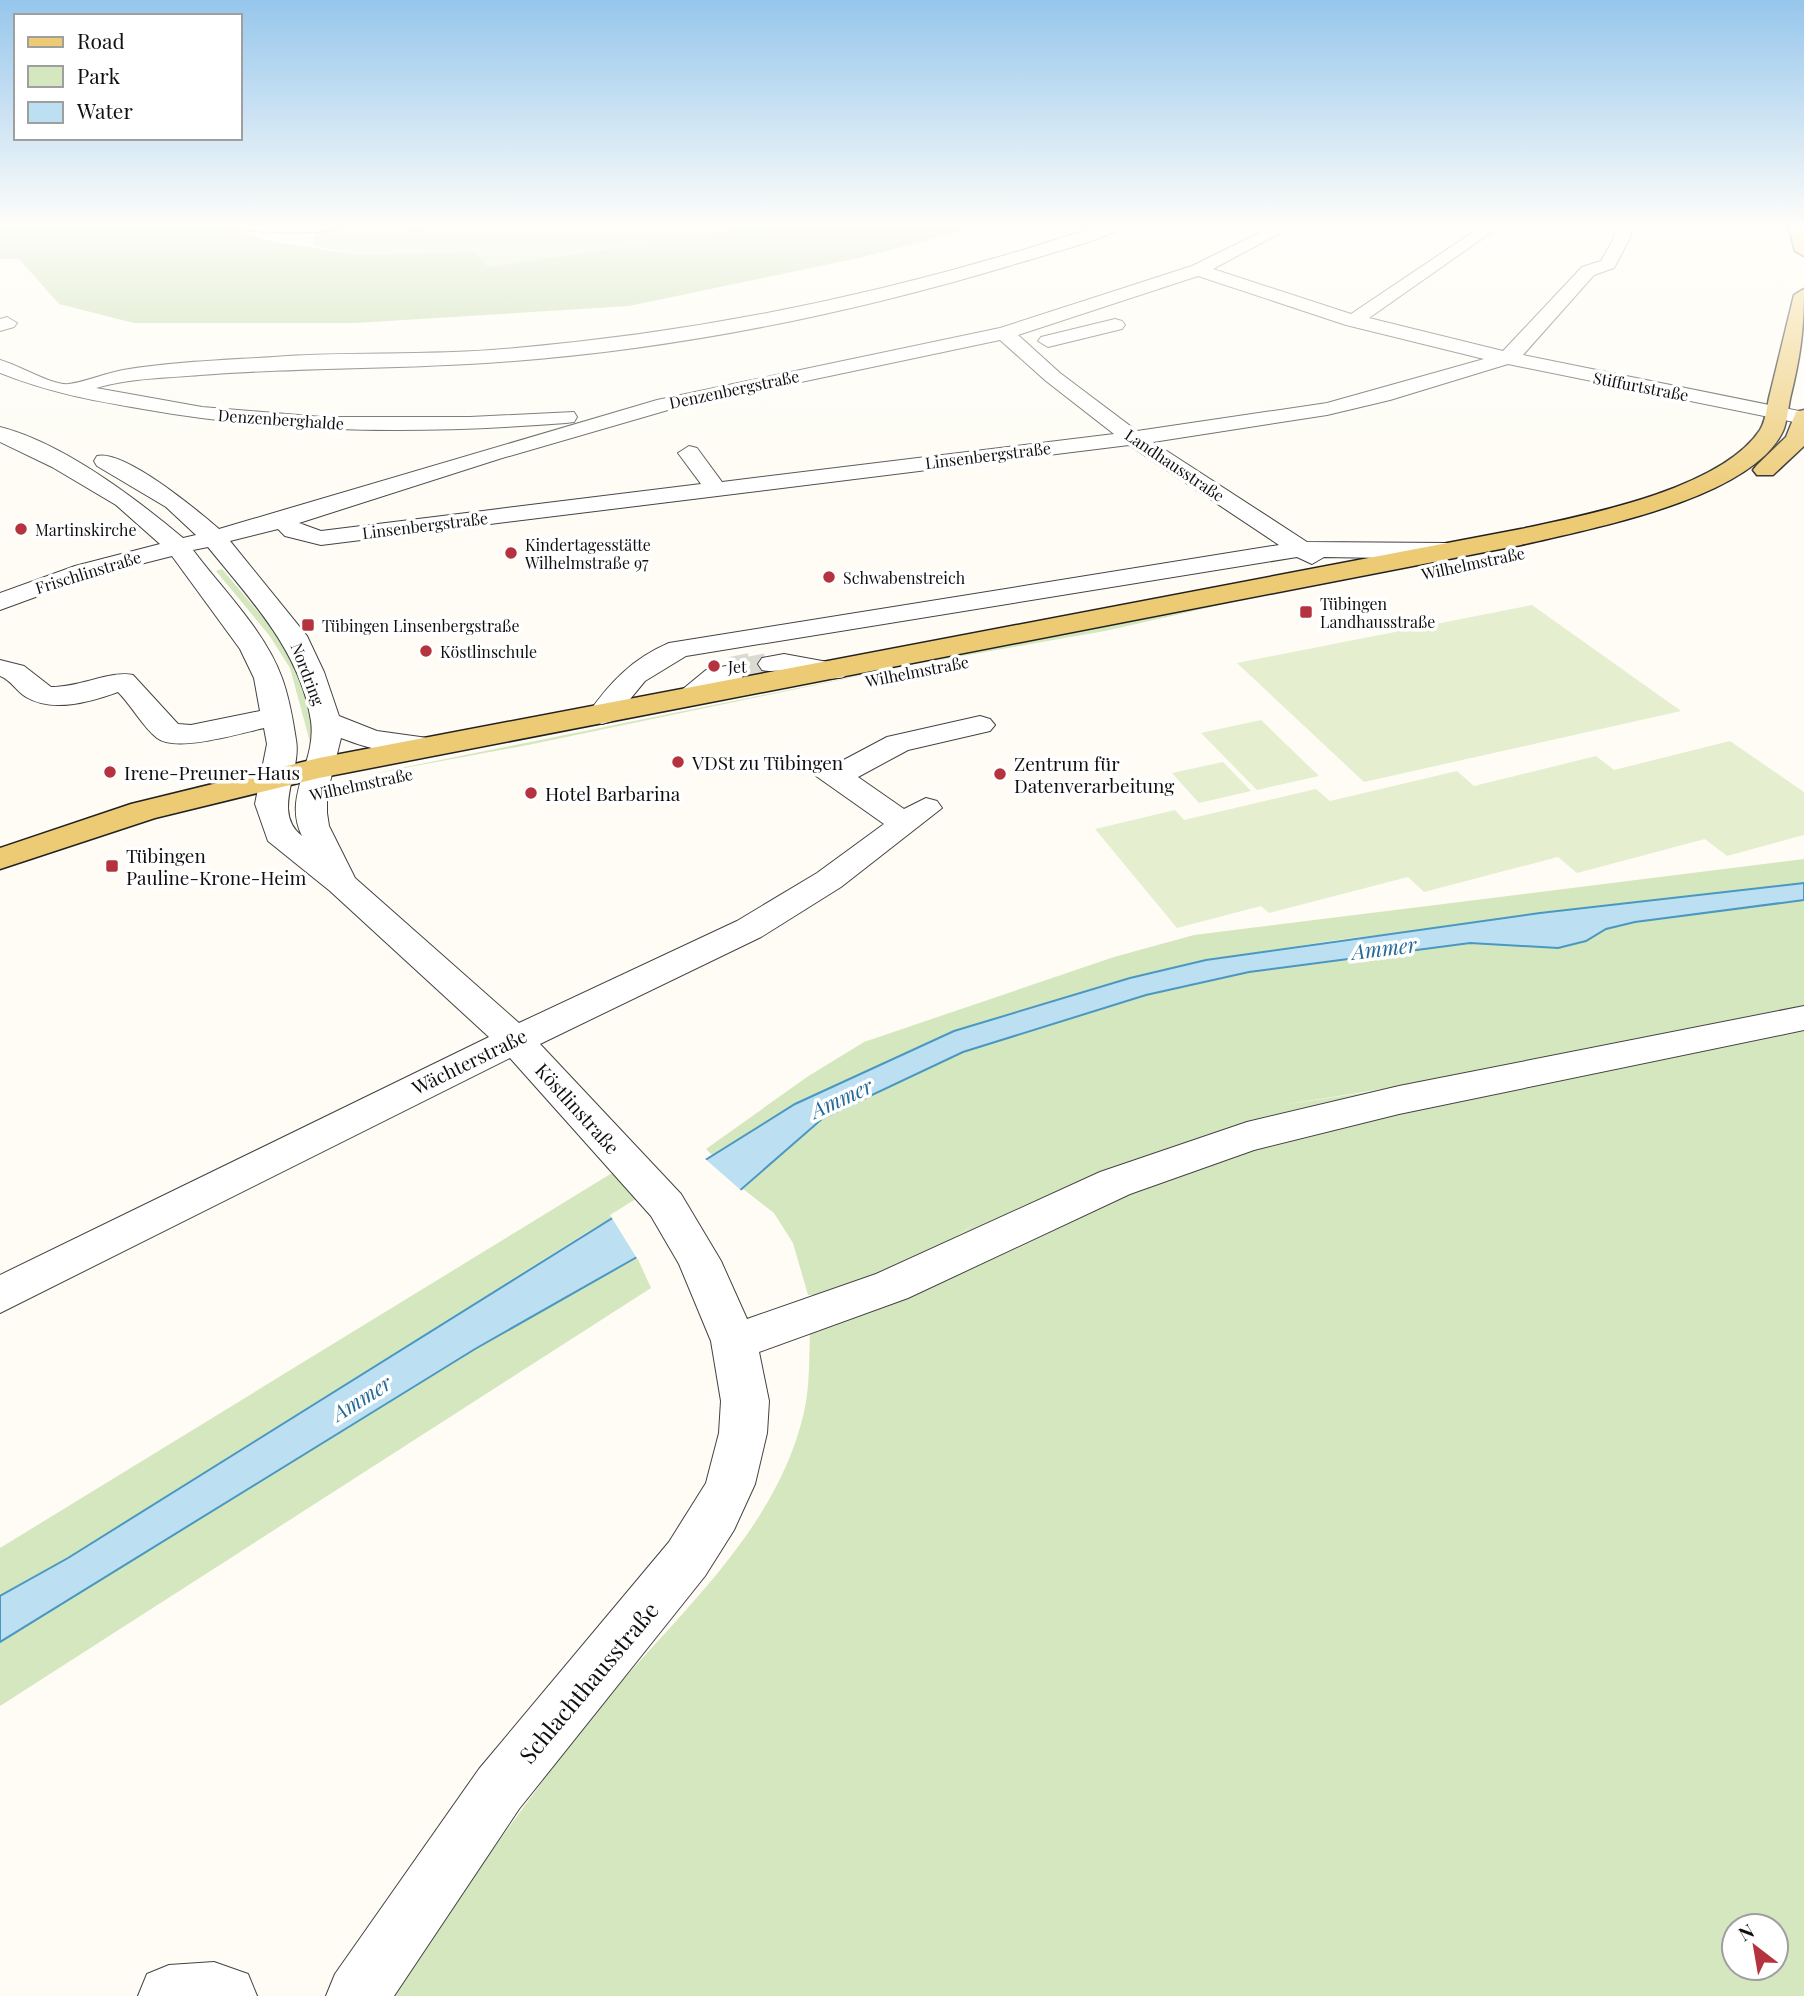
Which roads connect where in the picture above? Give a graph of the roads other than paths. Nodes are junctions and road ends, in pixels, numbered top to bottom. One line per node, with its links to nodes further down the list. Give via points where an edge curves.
1 (685, 317): 10 (street)
2 (762, 317): 10 (street)
3 (1053, 317): 11 (street, Denzenbergstraße)
4 (1340, 317): 8 (street, Stiffurtstraße)
5 (1359, 317): 8 (street)
6 (1548, 317): 13 (street, Linsenbergstraße, via 1518,351)
7 (1799, 317): 19 (main road)
8 (1353, 321): 13 (street, Stiffurtstraße)
9 (1115, 325): 12 (street)
10 (701, 329): 15 (street, via 494,356 317,360 145,374 96,381 80,386)
11 (1004, 333): 12 (street, Landhausstraße); 16 (street, Denzenbergstraße)
12 (1022, 348): 21 (street, Landhausstraße)
13 (1504, 359): 19 (street, Stiffurtstraße); 21 (street, Linsenbergstraße, via 1314,412)
14 (0, 366): 15 (street, Denzenberghalde)
15 (79, 392): 17 (street, Denzenberghalde, via 202,413 322,424)
16 (664, 404): 17 (street, Denzenberghalde)
17 (576, 422): 24 (street)
18 (5, 424): 25 (street, Nordring, via 85,450 174,502); 26 (street, Nordring, via 124,500)
19 (1773, 425): 20 (street, Stiffurtstraße); 28 (main road, Wilhelmstraße, via 1752,453 1722,475 1679,494 1597,520)
20 (1802, 435): 29 (main road, Wilhelmstraße, via 1764,470 1702,503 1617,530)
21 (1133, 438): 23 (street, Linsenbergstraße); 27 (street, Landhausstraße)
22 (689, 453): 23 (street)
23 (716, 489): 24 (street, Linsenbergstraße, via 321,538 294,531)
24 (283, 520): 25 (street)
25 (214, 538): 26 (street); 40 (street, Nordring, via 293,636)
26 (178, 547): 31 (street, Frischlinstraße, via 84,571); 39 (street, Nordring, via 253,648 268,678)
27 (1303, 549): 28 (street, Wilhelmstraße); 30 (street, Landhausstraße); 33 (street, Wilhelmstraße)
28 (1447, 551): 29 (main road, Wilhelmstraße)
29 (1400, 569): 30 (main road, Wilhelmstraße); 32 (main road, Wilhelmstraße)
30 (1335, 573): 32 (main road); 35 (main road, Wilhelmstraße)
31 (0, 602)
32 (1288, 603): 43 (main road, Wilhelmstraße)
33 (765, 634): 35 (street, via 778,663); 38 (street, Wilhelmstraße, via 679,649 648,662)
34 (0, 668): 39 (street, via 21,675 32,690 44,695 79,695 124,681 169,733 191,734)
35 (834, 671): 37 (main road, Wilhelmstraße)
36 (731, 673): 37 (street, via 716,676)
37 (686, 698): 38 (main road, Wilhelmstraße)
38 (602, 715): 42 (main road, Wilhelmstraße)
39 (277, 717): 44 (street, Nordring, via 282,744)
40 (326, 721): 42 (street, via 371,739); 43 (street, Nordring, via 326,745)
41 (980, 725): 49 (street, Wächterstraße, via 898,743 832,772 916,816 829,880 749,929)
42 (431, 746): 43 (main road, Wilhelmstraße)
43 (315, 781): 44 (main road, Wilhelmstraße); 46 (street, Köstlinstraße, via 313,826)
44 (273, 791): 45 (main road, Wilhelmstraße, via 143,811); 46 (street, Köstlinstraße, via 279,834); 47 (main road, Wilhelmstraße)
45 (0, 859)
46 (342, 884): 49 (street, Köstlinstraße)
47 (0, 887)
48 (1804, 1018): 51 (street, via 1399,1100 1247,1137 1115,1183 891,1286)
49 (514, 1039): 50 (street, Wächterstraße); 51 (street, Köstlinstraße, via 666,1205 699,1261)
50 (0, 1295)
51 (734, 1341): 54 (street, Schlachthausstraße, via 745,1401 744,1433 730,1485 716,1514 657,1598 499,1789)
52 (169, 1996): 53 (lane)
53 (226, 1996)
54 (357, 1996)

